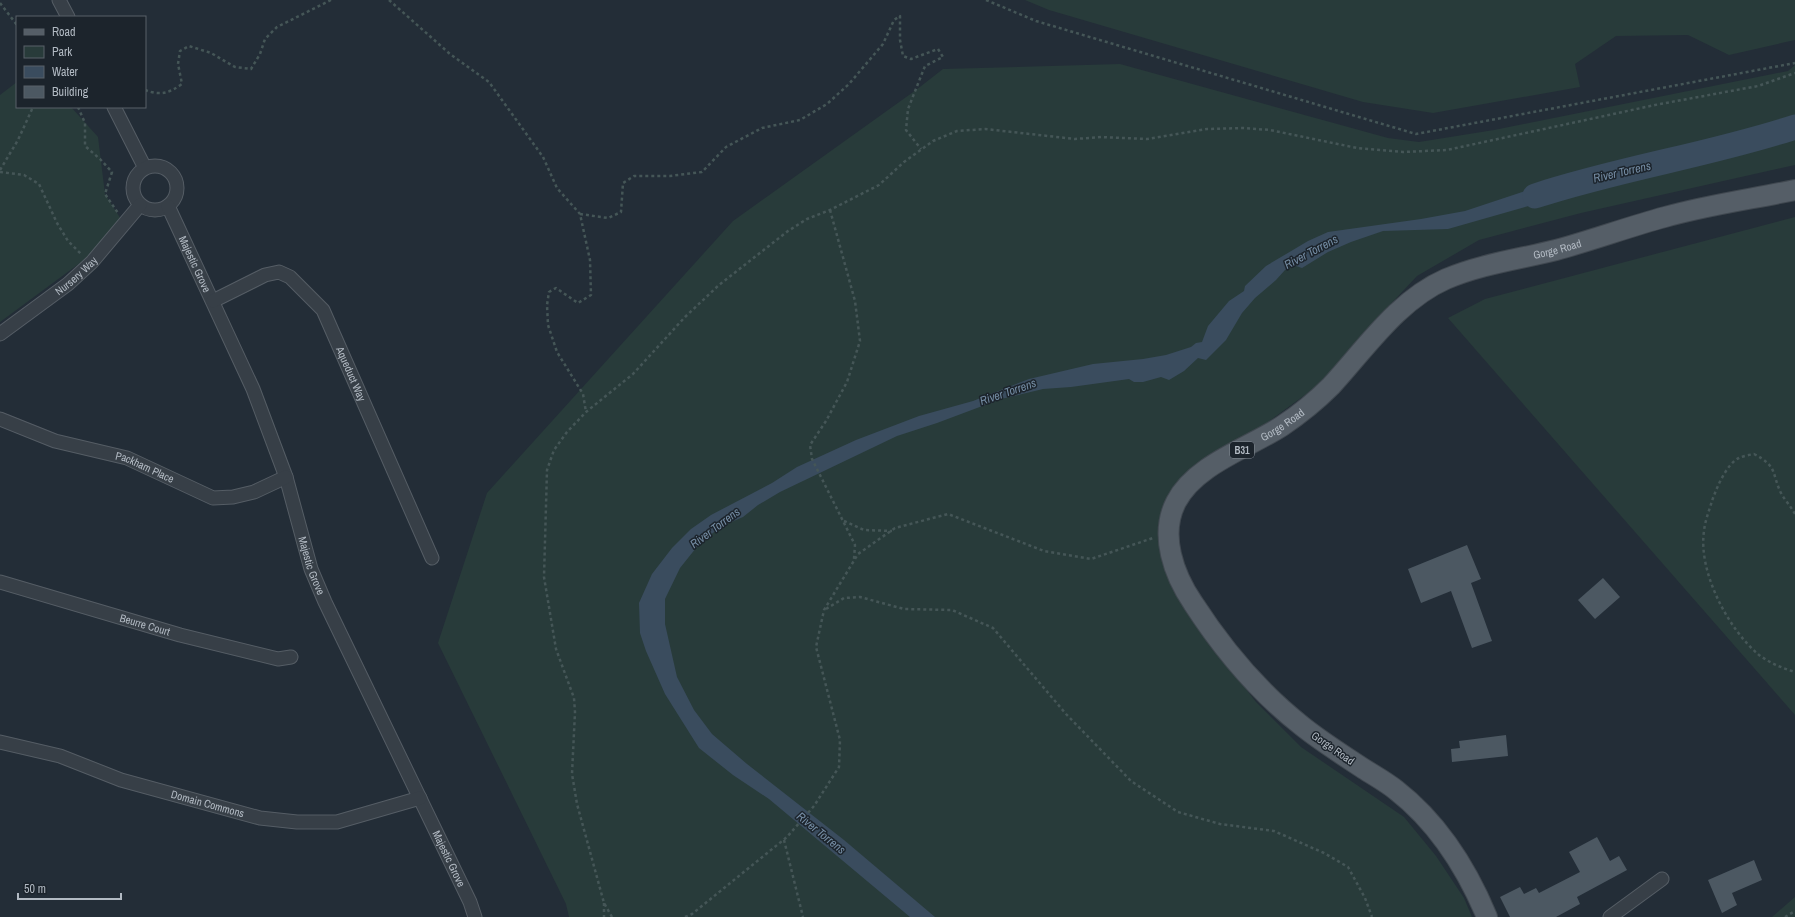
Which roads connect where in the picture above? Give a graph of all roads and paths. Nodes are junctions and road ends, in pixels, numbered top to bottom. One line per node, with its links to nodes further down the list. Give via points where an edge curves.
1 (59, 0): 6 (street)
2 (331, 0): 10 (path, via 277,27 265,39 251,69 235,67 211,53 189,46 180,51 178,64 182,84 171,92 155,94)
3 (390, 0): 21 (path, via 450,54 490,82 543,157 557,188)
4 (986, 0): 8 (path, via 1036,21 1416,134)
5 (0, 3): 7 (path)
6 (67, 16)
7 (16, 24)
8 (1795, 63)
9 (1795, 73): 14 (path, via 1758,86 1655,105 1447,150 1403,152 1357,148 1270,130 1244,128 1207,129 1148,139 1075,139 985,129 957,131 933,141)
10 (146, 90)
11 (33, 108): 16 (path)
12 (78, 108): 22 (path, via 85,123 85,146 112,172 105,194)
13 (115, 108): 15 (street)
14 (921, 150): 20 (path, via 878,185); 21 (path, via 906,130 908,109 926,66 943,57 938,49 911,59 903,56 900,16 894,20 883,44 849,84 827,104 800,120 762,128 726,147 702,172 670,176 634,176 623,183 621,212 608,218)
15 (145, 168): 18 (street, via 133,182 135,199); 19 (street, via 161,166 174,176 176,194)
16 (0, 171): 23 (path, via 24,175 39,184 68,241)
17 (1795, 190): 32 (main road, Gorge Road / B31, via 1668,216 1558,249 1475,269 1443,281 1423,292 1400,310 1331,385 1301,413 1260,440 1207,469 1185,488 1170,516)
18 (140, 205): 19 (street, via 149,210); 22 (street, Nursery Way)
19 (168, 206): 24 (street, Majestic Grove)
20 (830, 210): 26 (path, via 807,219 788,231 718,285 633,374); 30 (path, via 855,301 860,341 847,382 810,445 812,459)
21 (580, 214): 26 (path, via 590,260 591,295 578,303 556,288 549,292 547,305 548,325 557,352 583,394)
22 (124, 224): 23 (street, Nursery Way)
23 (90, 264): 25 (street, Nursery Way, via 68,284)
24 (213, 301): 28 (street, Majestic Grove, via 253,389); 33 (street, Aqueduct Way, via 279,272 290,276 323,310)
25 (0, 334)
26 (586, 412): 43 (path, via 554,450 547,470 544,577 556,649 574,698 572,774 577,804)
27 (0, 419): 28 (street, Packham Place, via 55,441 127,458 214,498 254,492)
28 (286, 477): 40 (street, Majestic Grove, via 310,569)
29 (1795, 514): 38 (path, via 1782,494 1773,468 1754,454 1738,458 1725,473 1716,487 1704,530 1708,577 1730,623 1759,654 1778,666)
30 (844, 521): 31 (path, via 864,530); 34 (path, via 855,545)
31 (892, 530): 32 (path, via 948,514 1044,552 1091,559); 34 (path, via 858,554)
32 (1169, 532): 51 (main road, Gorge Road / B31, via 1170,551 1178,576 1192,603 1242,668 1299,724 1330,748 1395,789 1434,826 1467,876)
33 (432, 558)
34 (854, 560): 36 (path)
35 (0, 582): 37 (street, Beurre Court, via 180,635 278,659)
36 (824, 610): 41 (path, via 816,647 840,740 839,767 814,806); 50 (path, via 844,598 860,597 904,609 952,610 993,628 1066,714 1131,781 1178,812 1220,824 1274,831 1348,867)
37 (291, 657)
38 (1795, 672)
39 (0, 742): 40 (street, Domain Commons, via 60,756 121,780 260,818 297,822 337,822)
40 (420, 798): 45 (street, Majestic Grove)
41 (784, 840): 48 (path); 49 (path)
42 (1662, 879): 52 (street)
43 (604, 903): 46 (path); 47 (path)
44 (1795, 911): 53 (path)
45 (475, 917)
46 (604, 917)
47 (612, 917)
48 (685, 917)
49 (804, 917)
50 (1372, 917)
51 (1487, 917)
52 (1610, 917)
53 (1786, 917)

